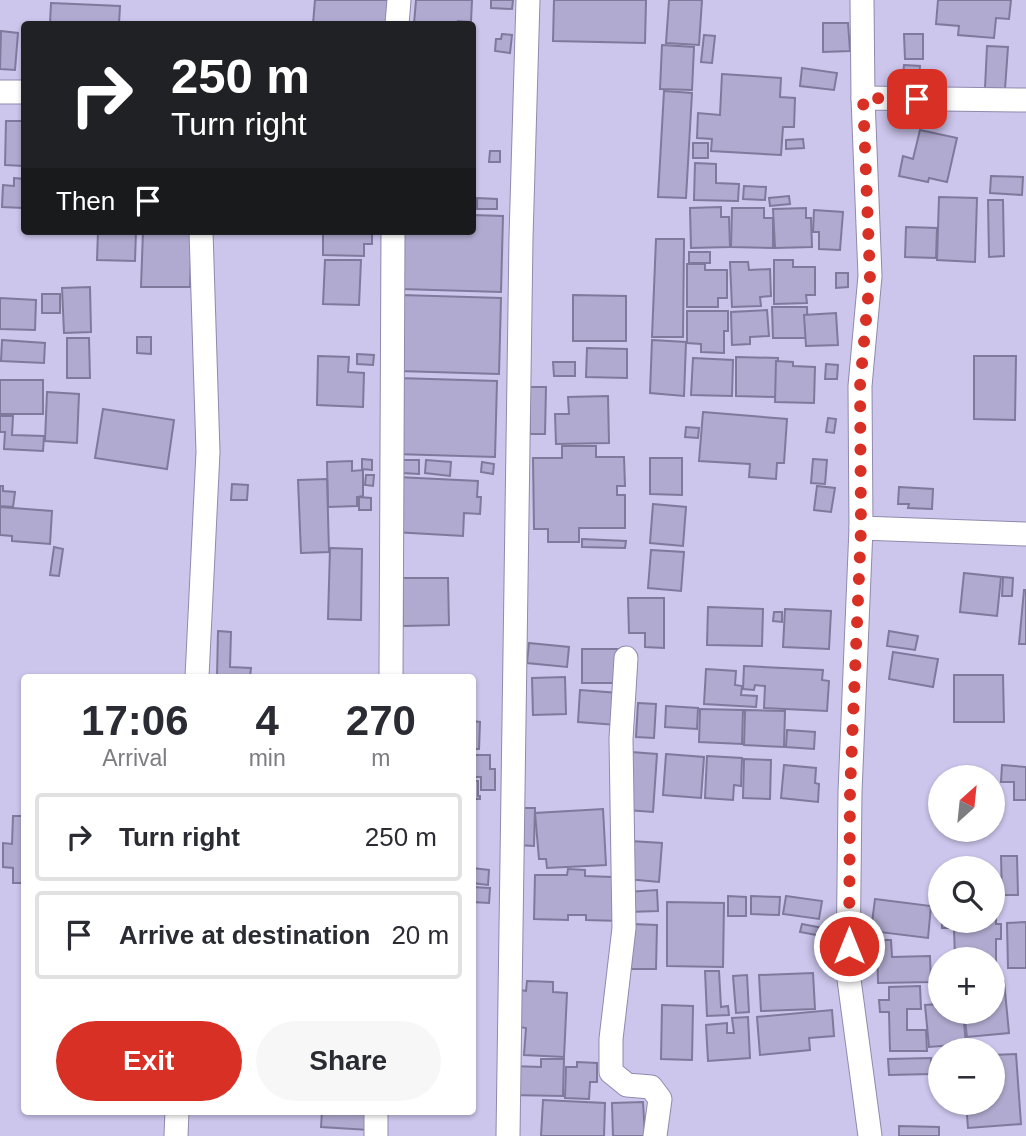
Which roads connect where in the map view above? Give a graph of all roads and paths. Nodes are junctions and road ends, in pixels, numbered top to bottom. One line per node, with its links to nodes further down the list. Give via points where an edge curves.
1 (399, 0): 4 (street)
2 (528, 0): 20 (street)
3 (862, 0): 7 (street)
4 (397, 21)
5 (0, 92): 6 (street)
6 (21, 92)
7 (863, 98): 8 (street); 11 (street, via 870,276 860,386)
8 (1026, 100)
9 (201, 235): 14 (street, via 208,452)
10 (393, 235): 15 (street)
11 (861, 528): 12 (street); 22 (street, via 848,972)
12 (1026, 534)
13 (626, 658): 21 (street, via 621,739 624,928 611,1072 627,1085 651,1087 660,1099)
14 (198, 674)
15 (391, 674)
16 (177, 1115): 18 (street)
17 (376, 1115): 19 (street)
18 (176, 1136)
19 (376, 1136)
20 (508, 1136)
21 (655, 1136)
22 (870, 1136)

